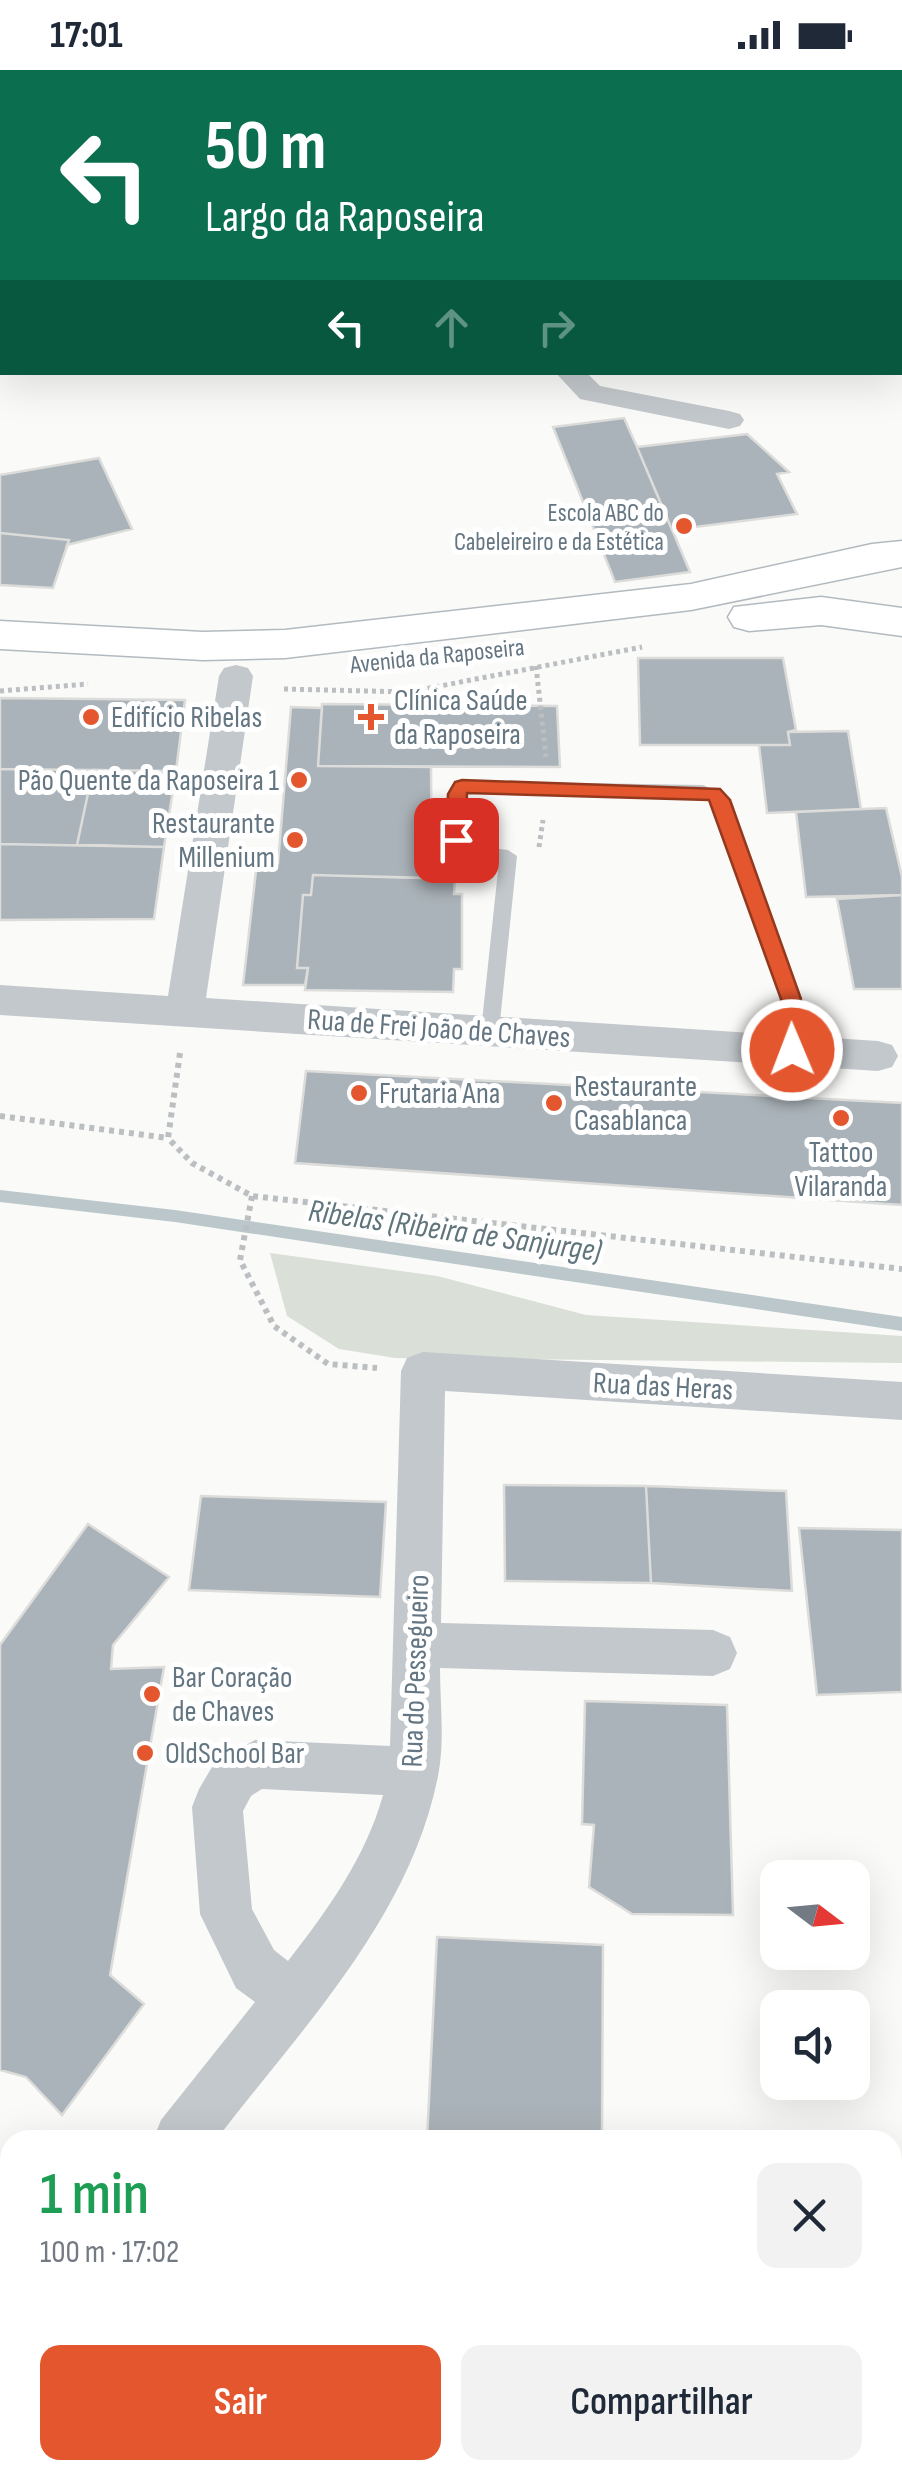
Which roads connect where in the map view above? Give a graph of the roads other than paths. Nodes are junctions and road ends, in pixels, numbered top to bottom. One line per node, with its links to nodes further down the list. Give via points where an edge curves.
1 (572, 375): 2 (street, via 590,393)
2 (729, 420)
3 (902, 554): 4 (main road, Avenida da Raposeira)
4 (858, 564): 5 (main road, Avenida da Raposeira, via 847,584 850,595); 6 (main road, Avenida da Raposeira, via 702,596 285,644)
5 (892, 621): 8 (main road, Avenida da Raposeira, via 782,612)
6 (0, 635)
7 (0, 664): 8 (main road, Avenida da Raposeira)
8 (236, 676): 10 (street)
9 (0, 1000): 10 (street, Rua de Frei João de Chaves)
10 (185, 1012): 11 (street, Rua de Frei João de Chaves)
11 (490, 1031): 12 (street, Rua de Frei João de Chaves); 12 (lane, via 508,856 459,848 462,787 703,791 720,800 791,999)
12 (792, 1050): 13 (street, Rua de Frei João de Chaves)
13 (878, 1056)
14 (423, 1372): 15 (street, Rua das Heras); 16 (street, Rua do Pessegueiro)
15 (902, 1401)
16 (416, 1646): 17 (street); 18 (street, Rua do Pessegueiro)
17 (713, 1653)
18 (414, 1772): 19 (street, Rua do Pessegueiro, via 398,1830 349,1925); 19 (street, via 255,1764 225,1793 218,1807 226,1914 255,1968)
19 (293, 1997): 20 (street, Rua do Pessegueiro)
20 (190, 2130)

